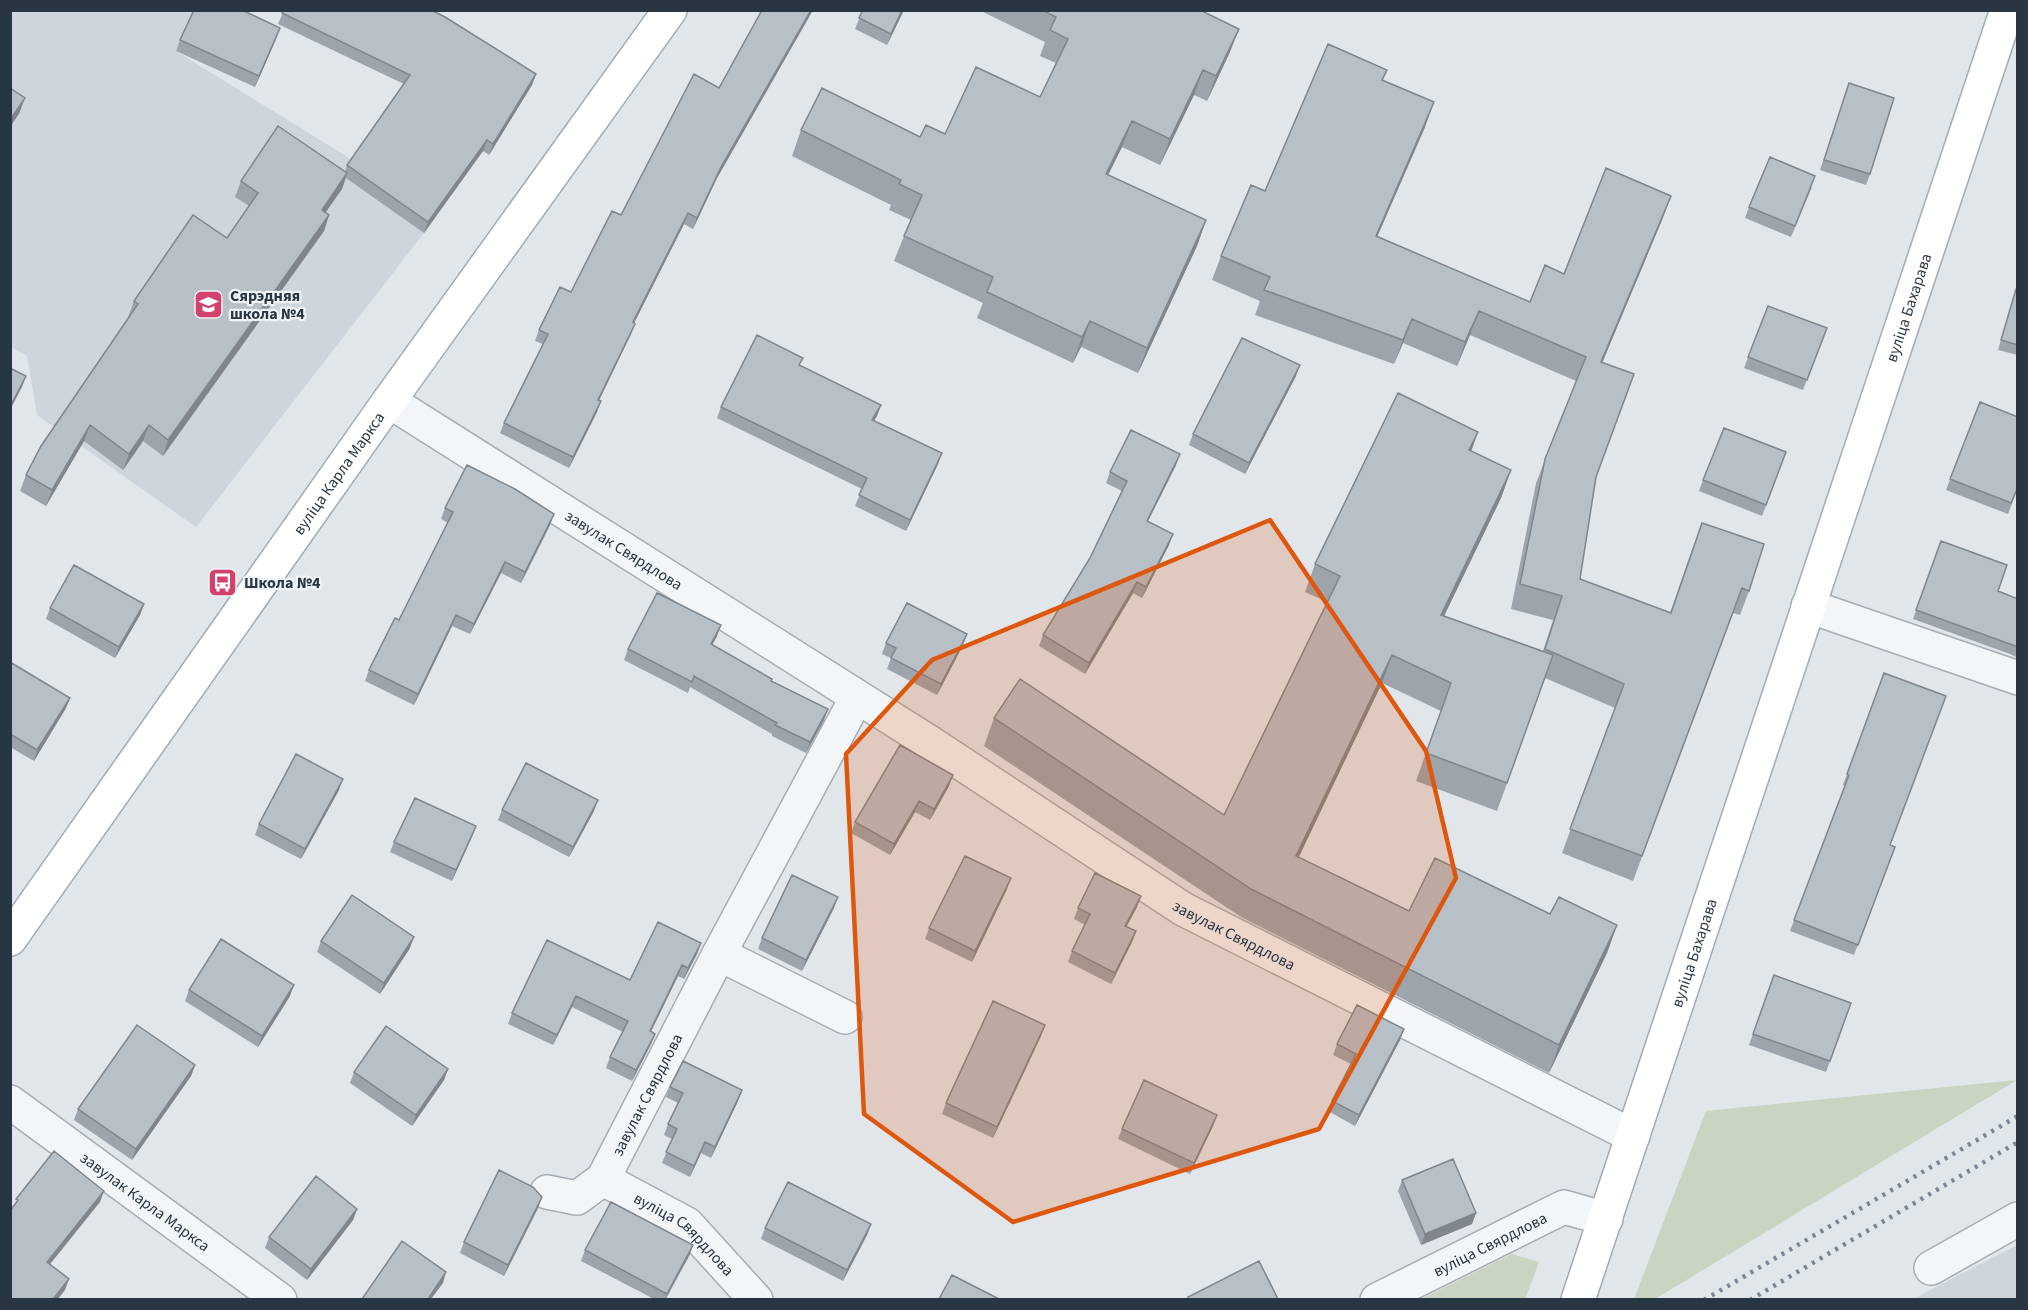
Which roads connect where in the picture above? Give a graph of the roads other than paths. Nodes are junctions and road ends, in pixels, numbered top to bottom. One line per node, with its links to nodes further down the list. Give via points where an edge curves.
1 (670, 10): 3 (main road, вуліца Карла Маркса)
2 (2007, 10): 4 (main road, вуліца Бахарава)
3 (389, 401): 6 (street, завулак Свярдлова); 7 (main road, вуліца Карла Маркса)
4 (1808, 606): 5 (street); 11 (main road, вуліца Бахарава)
5 (2018, 678)
6 (857, 697): 8 (street, завулак Свярдлова); 11 (street, завулак Свярдлова, via 1184,909)
7 (10, 939)
8 (719, 954): 9 (street); 12 (street, завулак Свярдлова)
9 (845, 1017)
10 (10, 1102): 17 (street, завулак Карла Маркса)
11 (1633, 1136): 14 (main road, вуліца Бахарава)
12 (603, 1179): 13 (street, завулак Свярдлова, via 577,1198); 18 (street, вуліца Свярдлова, via 687,1224)
13 (547, 1192)
14 (1606, 1219): 19 (street, вуліца Свярдлова, via 1564,1208); 20 (main road, вуліца Бахарава)
15 (2018, 1219): 16 (street)
16 (1930, 1268)
17 (280, 1299)
18 (756, 1299)
19 (1377, 1299)
20 (1578, 1299)

